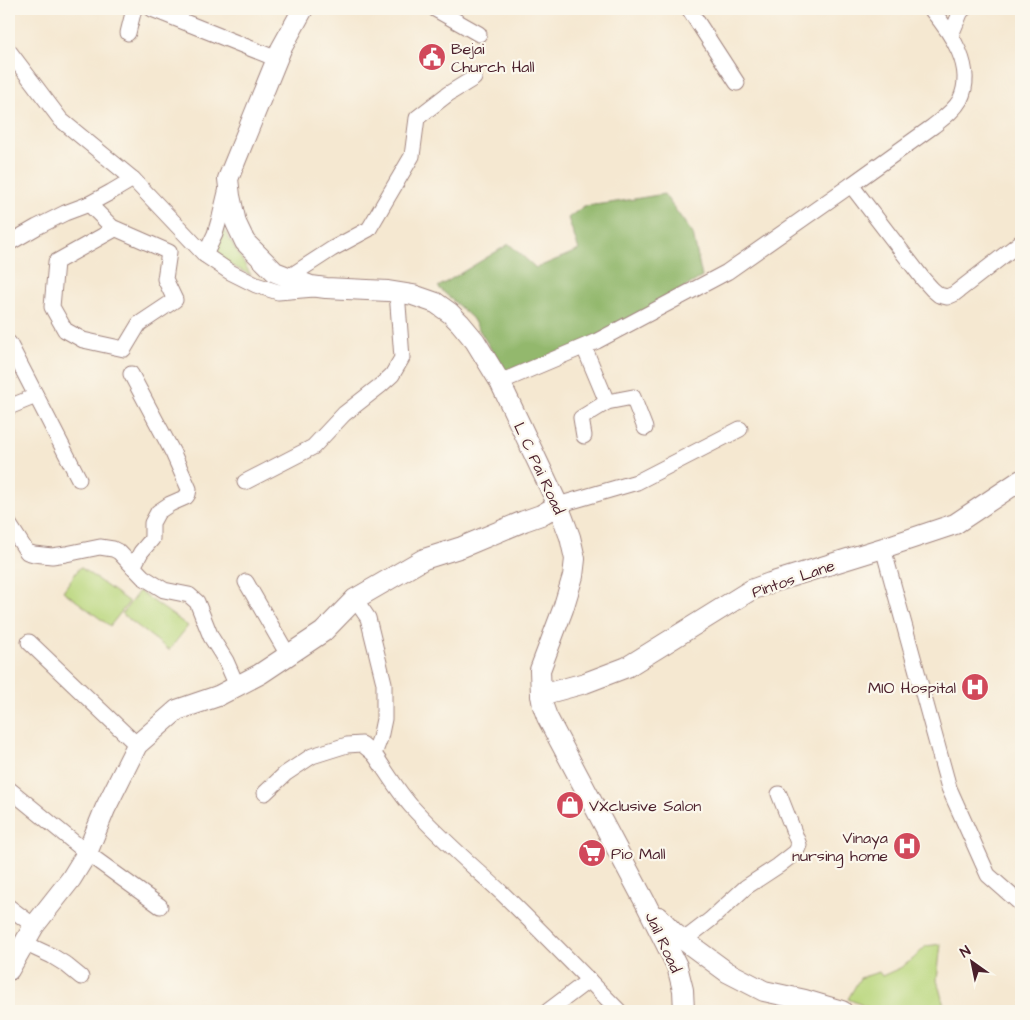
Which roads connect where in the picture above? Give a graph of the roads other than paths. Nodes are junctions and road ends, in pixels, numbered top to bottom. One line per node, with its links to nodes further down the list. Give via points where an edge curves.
1 (134, 9): 8 (street)
2 (303, 9): 12 (street)
3 (435, 9): 9 (street)
4 (689, 9): 14 (street)
5 (931, 9): 10 (street)
6 (964, 9): 10 (street)
7 (158, 10): 12 (street)
8 (128, 33)
9 (479, 34)
10 (950, 34): 17 (street, via 965,69 966,80 959,102 932,127)
11 (9, 51): 16 (street, via 61,120)
12 (277, 58): 15 (street)
13 (474, 78): 23 (street, via 417,118 412,156 369,229 332,248)
14 (737, 84)
15 (228, 178): 22 (street, via 215,234); 23 (street, L C Pai Road, via 236,223 245,242 275,272)
16 (133, 179): 18 (street); 22 (street)
17 (851, 185): 20 (street, via 939,295 954,294); 27 (street, via 727,272)
18 (89, 204): 19 (street); 21 (street, via 65,212)
19 (115, 229): 19 (street, via 169,252 165,279 175,300 139,324 124,349 84,340 65,330 52,308 56,262)
20 (1021, 242)
21 (9, 244)
22 (205, 255): 24 (street, via 230,272 278,292)
23 (290, 278): 24 (street, L C Pai Road)
24 (326, 288): 25 (street, L C Pai Road)
25 (397, 292): 29 (street, L C Pai Road, via 436,303 450,313 475,341); 38 (street, via 402,358 392,375 344,414 313,447)
26 (9, 343): 30 (street)
27 (584, 347): 29 (street); 31 (street)
28 (131, 374): 42 (street, via 174,453 188,489 186,496 158,512 152,523 152,539)
29 (500, 382): 39 (street, L C Pai Road)
30 (36, 396): 32 (street); 36 (street)
31 (607, 402): 33 (street, via 632,397); 35 (street, via 581,418)
32 (9, 407)
33 (645, 428)
34 (740, 429): 39 (street, via 637,482)
35 (584, 436)
36 (79, 479)
37 (1021, 480): 41 (street, Pintos Lane, via 955,524)
38 (245, 482)
39 (558, 505): 44 (street, via 462,547 424,559); 48 (street, L C Pai Road, via 575,559 563,609 540,670)
40 (9, 524): 42 (street, via 27,552 52,556 100,547 119,552)
41 (883, 548): 48 (street, Pintos Lane, via 751,590 627,667); 56 (street, via 949,788 988,875)
42 (133, 567): 47 (street, via 164,590 189,595 197,602)
43 (246, 582): 46 (street)
44 (355, 599): 46 (street, via 322,632); 50 (street, via 368,618 384,683 384,719)
45 (29, 642): 49 (street)
46 (288, 655): 47 (street)
47 (237, 686): 49 (street, via 177,710)
48 (541, 695): 55 (street, L C Pai Road, via 547,717)
49 (137, 744): 54 (street, via 104,809)
50 (374, 754): 52 (street, via 362,744 347,745 312,756 285,774); 63 (street, via 410,805)
51 (9, 789): 54 (street)
52 (265, 793)
53 (779, 794): 60 (street, via 799,845 796,852 746,887)
54 (87, 853): 57 (street); 59 (street)
55 (645, 902): 60 (street); 66 (street, Jail Road, via 678,966)
56 (1021, 904)
57 (160, 906)
58 (9, 907): 59 (street)
59 (29, 934): 61 (street); 62 (street)
60 (684, 940): 67 (street, via 727,972 764,990)
61 (9, 970)
62 (81, 977)
63 (589, 980): 64 (street); 65 (street)
64 (548, 1011)
65 (619, 1011)
66 (684, 1011)
67 (842, 1011)

